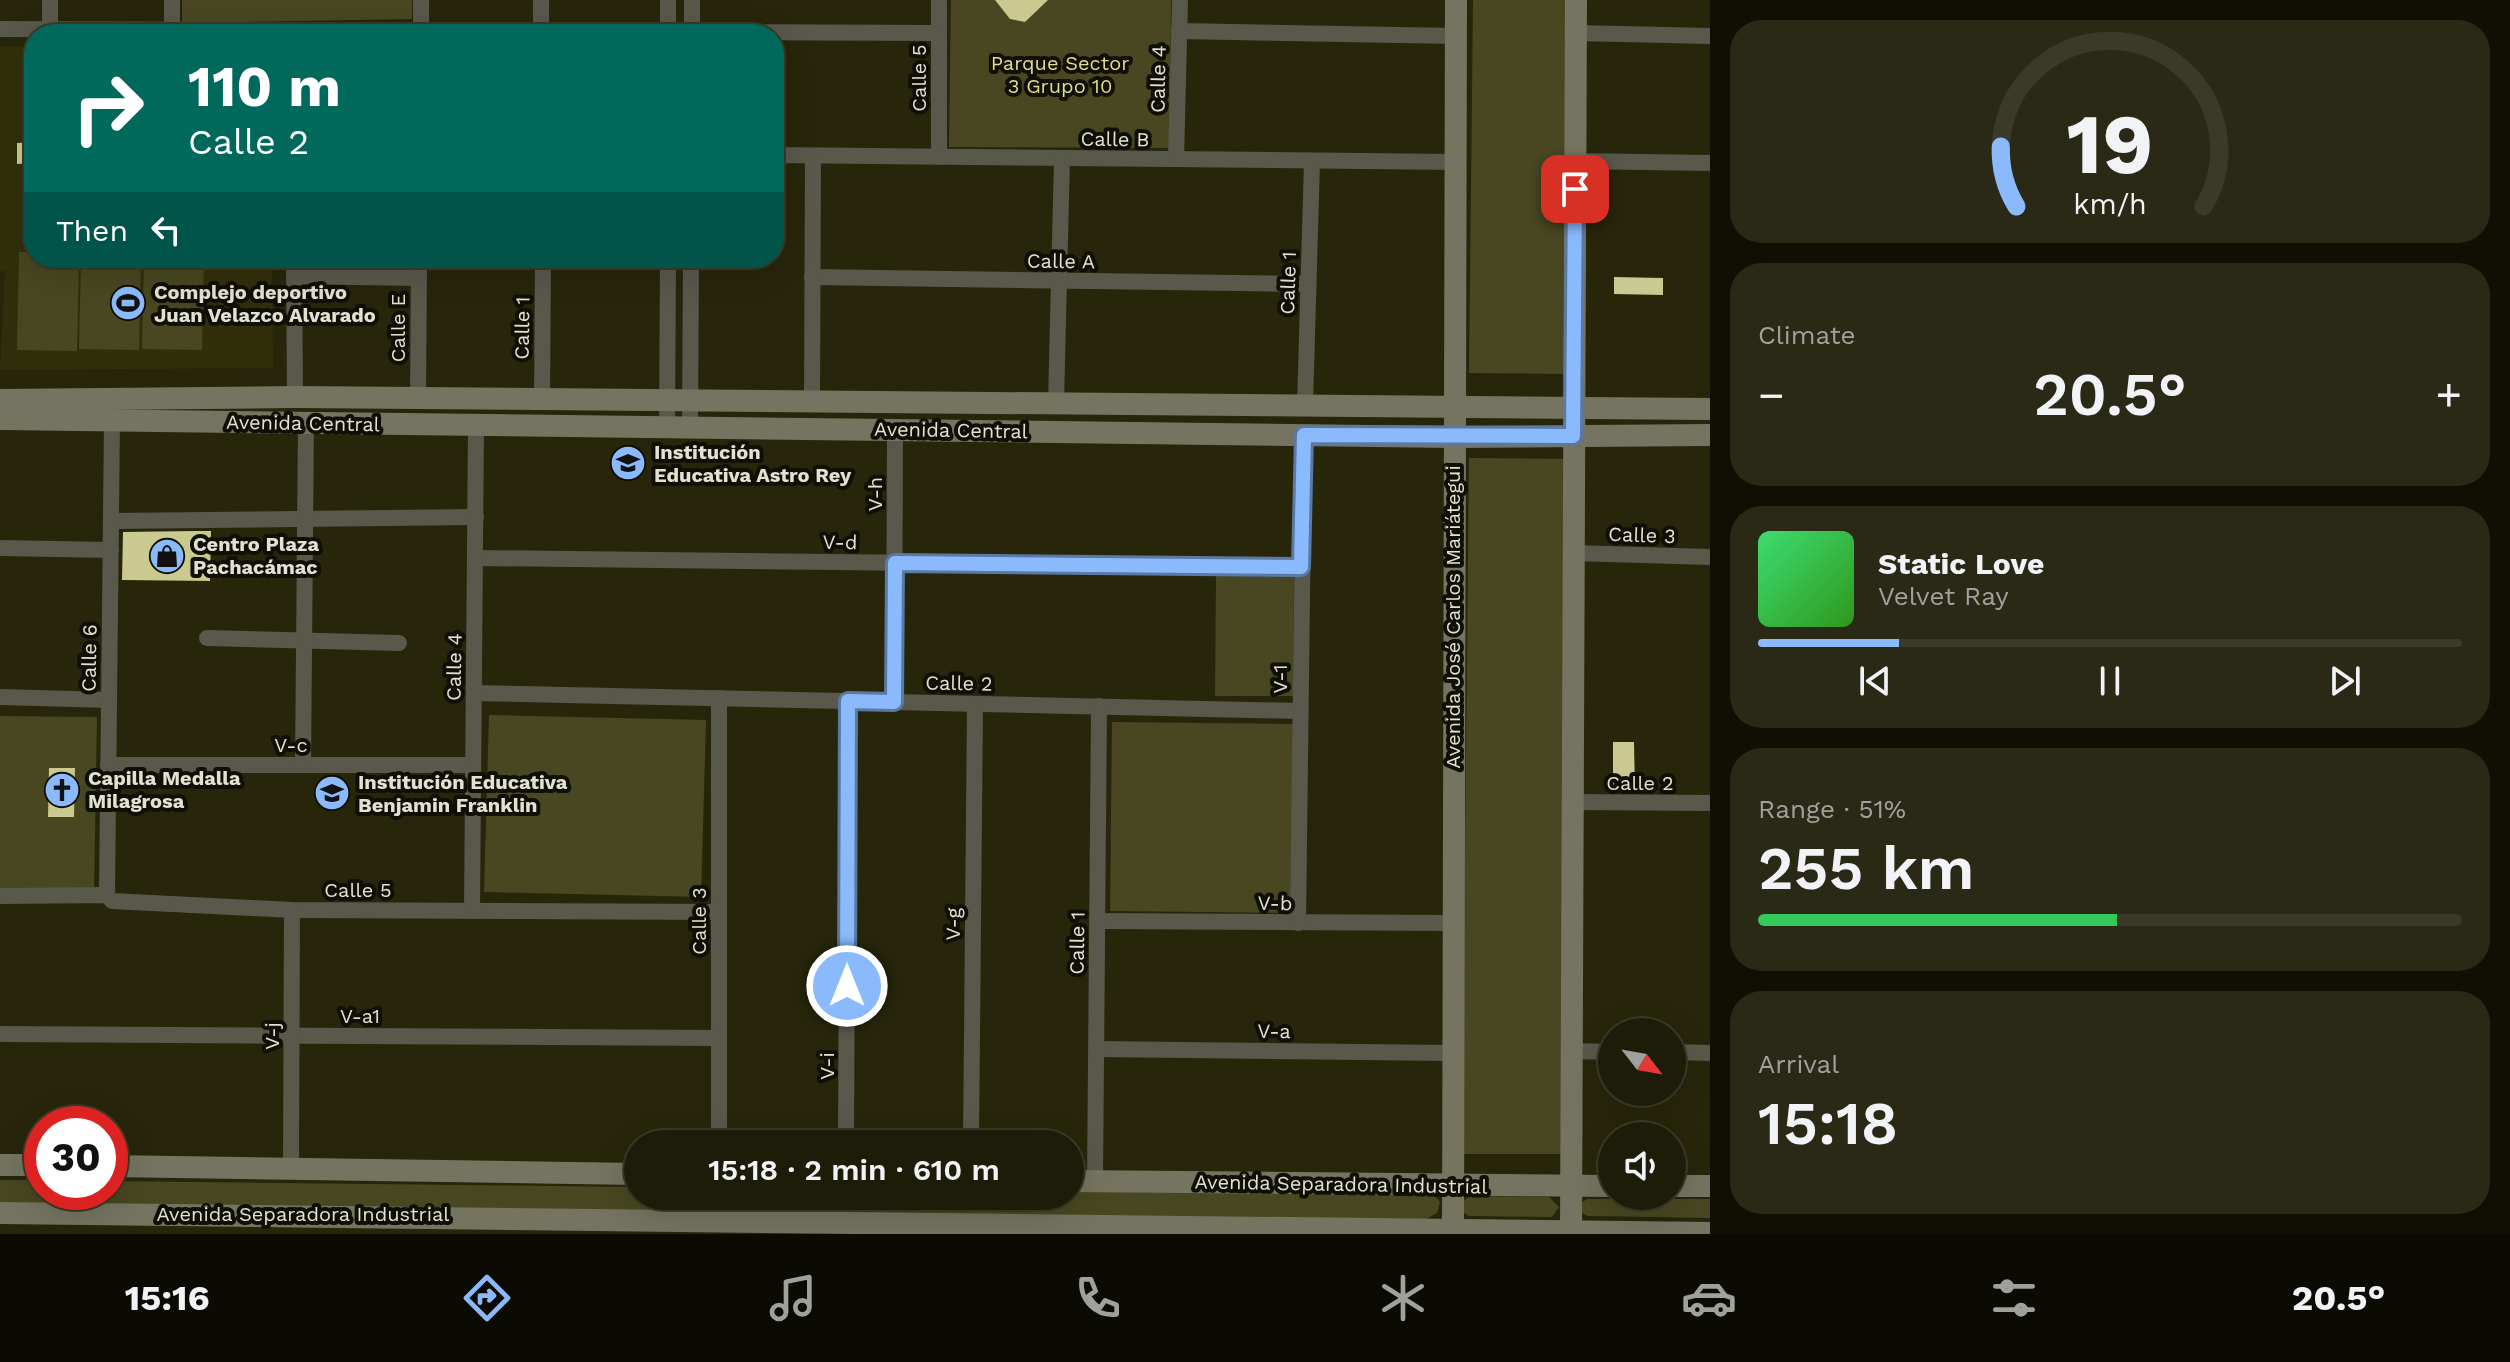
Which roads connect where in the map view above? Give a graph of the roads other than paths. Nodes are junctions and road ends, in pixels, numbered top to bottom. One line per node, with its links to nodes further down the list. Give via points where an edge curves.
1 (50, 0): 11 (street)
2 (172, 0): 12 (street)
3 (421, 0): 13 (street)
4 (541, 0): 14 (street)
5 (668, 0): 15 (street)
6 (692, 0): 16 (street)
7 (939, 0): 21 (street, Calle 5)
8 (1180, 0): 19 (street, Calle 4)
9 (1456, 0): 23 (street, Avenida José Carlos Mariátegui)
10 (1576, 0): 22 (street)
11 (50, 24)
12 (172, 24)
13 (421, 24)
14 (541, 24)
15 (668, 24)
16 (692, 24)
17 (0, 29): 18 (street)
18 (24, 29)
19 (1179, 31): 23 (street); 29 (street, Calle 4)
20 (784, 33): 21 (street)
21 (939, 33): 27 (street, Calle 5)
22 (1576, 33): 24 (street); 31 (street)
23 (1455, 36): 32 (street, Avenida José Carlos Mariátegui)
24 (1710, 36)
25 (784, 155): 26 (street, Calle B)
26 (813, 156): 27 (street, Calle B); 40 (street)
27 (939, 157): 28 (street, Calle B)
28 (1062, 158): 29 (street, Calle B); 42 (street)
29 (1176, 159): 30 (street, Calle B)
30 (1312, 161): 32 (street, Calle B); 43 (street, Calle 1)
31 (1575, 161): 33 (street); 52 (street)
32 (1455, 162): 53 (street, Avenida José Carlos Mariátegui)
33 (1710, 163)
34 (294, 268): 39 (street)
35 (419, 268): 41 (street, Calle E)
36 (543, 268): 46 (street, Calle 1)
37 (669, 268): 49 (street)
38 (690, 268): 49 (street)
39 (294, 276): 41 (street); 44 (street)
40 (812, 277): 42 (street, Calle A); 48 (street)
41 (419, 278): 45 (street, Calle E)
42 (1059, 280): 43 (street, Calle A); 50 (street)
43 (1308, 284): 51 (street, Calle 1)
44 (295, 397): 45 (street, Avenida Central); 47 (street, Avenida Central)
45 (418, 398): 46 (street, Avenida Central)
46 (542, 399): 49 (street, Avenida Central)
47 (0, 400)
48 (812, 401): 49 (street, Avenida Central); 50 (street, Avenida Central)
49 (680, 402): 59 (street); 60 (street)
50 (1056, 403): 51 (street, Avenida Central)
51 (1305, 406): 53 (street, Avenida Central)
52 (1573, 406): 53 (street, Avenida Central); 54 (street, Avenida Central); 64 (street)
53 (1454, 407): 65 (street, Avenida José Carlos Mariátegui)
54 (1710, 409)
55 (0, 419): 56 (street, Avenida Central)
56 (112, 420): 57 (street, Avenida Central); 68 (street, Calle 6)
57 (306, 423): 58 (street, Avenida Central); 67 (street)
58 (476, 425): 59 (street, Avenida Central); 66 (street, Calle 4)
59 (667, 427): 60 (street, Avenida Central)
60 (690, 427): 61 (street, Avenida Central)
61 (895, 430): 62 (street, Avenida Central); 74 (street, V-h)
62 (1304, 435): 65 (street, Avenida Central); 75 (street, V-1)
63 (1710, 435): 64 (street, Avenida Central)
64 (1573, 436): 65 (street, Avenida Central); 71 (street)
65 (1454, 437): 100 (street, Avenida José Carlos Mariátegui)
66 (476, 517): 67 (street); 73 (street, Calle 4)
67 (305, 519): 68 (street); 77 (street)
68 (111, 521): 70 (street, Calle 6)
69 (0, 548): 70 (street)
70 (111, 550): 82 (street, Calle 6)
71 (1573, 553): 72 (street, Calle 3); 91 (street)
72 (1710, 557)
73 (475, 558): 74 (street, V-d); 79 (street, Calle 4)
74 (895, 563): 75 (street, V-d); 84 (street, V-h)
75 (1301, 567): 87 (street, V-1)
76 (207, 638): 77 (street)
77 (304, 641): 78 (street); 89 (street)
78 (399, 643)
79 (474, 693): 81 (street, Calle 2); 90 (street, Calle 4)
80 (0, 697): 82 (street)
81 (719, 698): 83 (street, Calle 2); 97 (street, Calle 3)
82 (109, 700): 88 (street, Calle 6)
83 (848, 701): 84 (street, Calle 2); 111 (street, V-i)
84 (894, 702): 85 (street, Calle 2)
85 (975, 704): 86 (street, Calle 2); 112 (street, V-g)
86 (1099, 706): 87 (street, Calle 2); 98 (street, Calle 1)
87 (1300, 711): 99 (street, V-1)
88 (108, 765): 89 (street, V-c); 93 (street, Calle 6)
89 (303, 765): 90 (street, V-c)
90 (473, 765): 96 (street, Calle 4)
91 (1571, 802): 92 (street, Calle 2); 105 (street)
92 (1710, 803)
93 (107, 895): 94 (street, Calle 5); 95 (street, Calle 5, via 112,901)
94 (0, 896)
95 (292, 910): 96 (street, Calle 5); 102 (street, V-j)
96 (472, 911): 97 (street, Calle 5)
97 (719, 912): 103 (street, Calle 3)
98 (1097, 921): 99 (street, V-b); 104 (street, Calle 1)
99 (1298, 923): 100 (street, V-b)
100 (1452, 923): 108 (street, Avenida José Carlos Mariátegui)
101 (0, 1034): 102 (street, V-a1)
102 (292, 1036): 103 (street, V-a1); 113 (street, V-j)
103 (719, 1038): 110 (street, Calle 3)
104 (1096, 1049): 108 (street, V-a); 119 (street, Calle 1)
105 (1570, 1051): 106 (street); 121 (street)
106 (1598, 1052)
107 (1686, 1052): 109 (street)
108 (1451, 1053): 120 (street, Avenida José Carlos Mariátegui)
109 (1710, 1053)
110 (719, 1130)
111 (846, 1130)
112 (971, 1130)
113 (291, 1162)
114 (0, 1165): 115 (street)
115 (24, 1165)
116 (128, 1166): 117 (street)
117 (624, 1174)
118 (1084, 1181): 119 (street, Avenida Separadora Industrial)
119 (1095, 1181): 120 (street, Avenida Separadora Industrial)
120 (1454, 1186): 121 (street, Avenida Separadora Industrial); 126 (street, Avenida José Carlos Mariátegui)
121 (1570, 1186): 122 (street, Avenida Separadora Industrial); 127 (street)
122 (1598, 1186)
123 (1686, 1186): 124 (street)
124 (1710, 1186)
125 (0, 1213): 126 (street, Avenida Separadora Industrial)
126 (1454, 1232): 127 (street, Avenida Separadora Industrial)
127 (1571, 1232): 128 (street, Avenida Separadora Industrial)
128 (1710, 1233)

